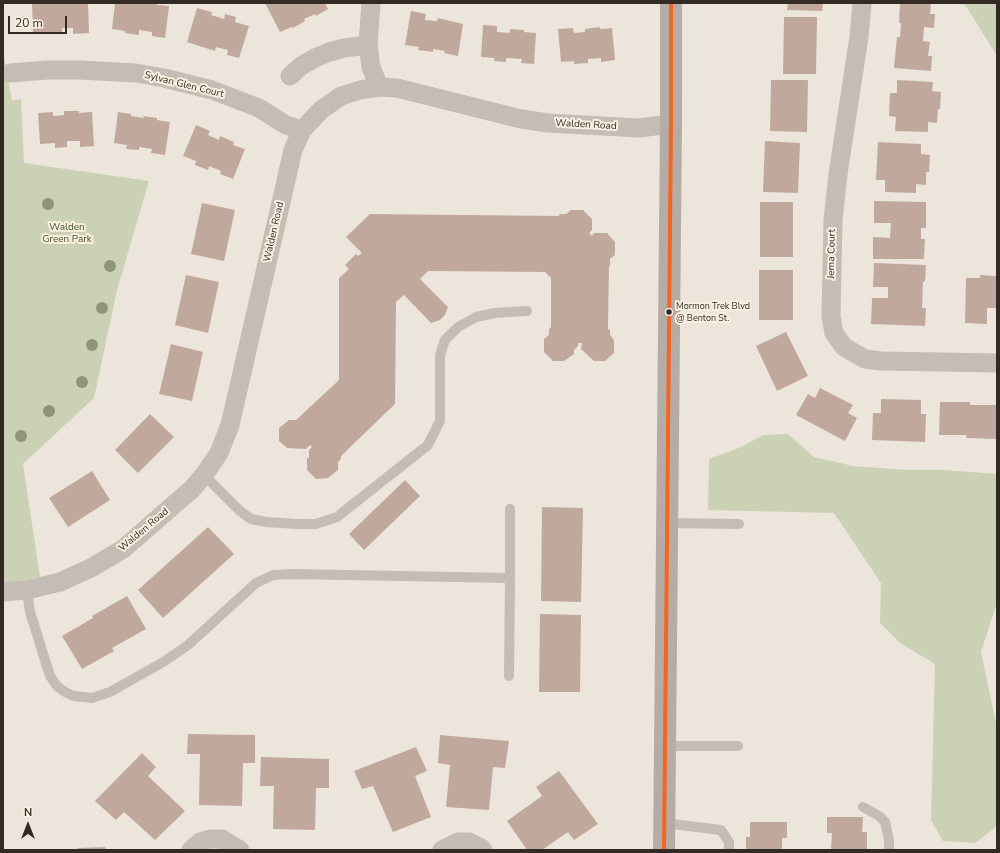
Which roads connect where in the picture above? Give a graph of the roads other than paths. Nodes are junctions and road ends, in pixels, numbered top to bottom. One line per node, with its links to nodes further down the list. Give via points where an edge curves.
1 (371, 3): 4 (street)
2 (671, 3): 8 (main road)
3 (862, 3): 11 (street, Jema Court, via 833,220 831,317 834,334 844,347 865,359)
4 (368, 45): 6 (street, via 329,52 314,58); 7 (street, via 371,68)
5 (10, 73): 9 (street, Sylvan Glen Court, via 79,70 136,73 164,78 212,90 259,108 286,125)
6 (290, 76)
7 (379, 87): 8 (street, Walden Road, via 397,88 521,119 548,123 639,128); 9 (street, Walden Road, via 341,96 321,110)
8 (672, 124): 14 (main road)
9 (302, 130): 12 (street, Walden Road, via 293,150 230,425 219,453)
10 (527, 311): 12 (lane, via 495,313 476,318 458,327 445,340 440,355 440,421 428,445 337,517 316,524 251,519)
11 (997, 363)
12 (204, 476): 17 (street, Walden Road, via 192,490 123,549 60,582)
13 (510, 509): 16 (lane)
14 (667, 523): 15 (lane); 20 (main road)
15 (739, 524)
16 (510, 578): 17 (lane, via 273,575 256,583 188,646 110,692 92,698 65,692 50,676 30,612); 19 (lane)
17 (27, 590): 18 (street, Walden Road)
18 (3, 592)
19 (509, 676)
20 (665, 746): 21 (lane); 23 (main road)
21 (738, 746)
22 (863, 807): 30 (lane, via 885,822)
23 (664, 823): 28 (main road); 29 (lane, via 721,830 729,842)
24 (192, 850): 25 (street, via 200,842 210,839 222,839)
25 (240, 850)
26 (442, 850): 27 (street, via 458,842 469,842)
27 (483, 850)
28 (664, 850)
29 (729, 850)
30 (889, 850)

